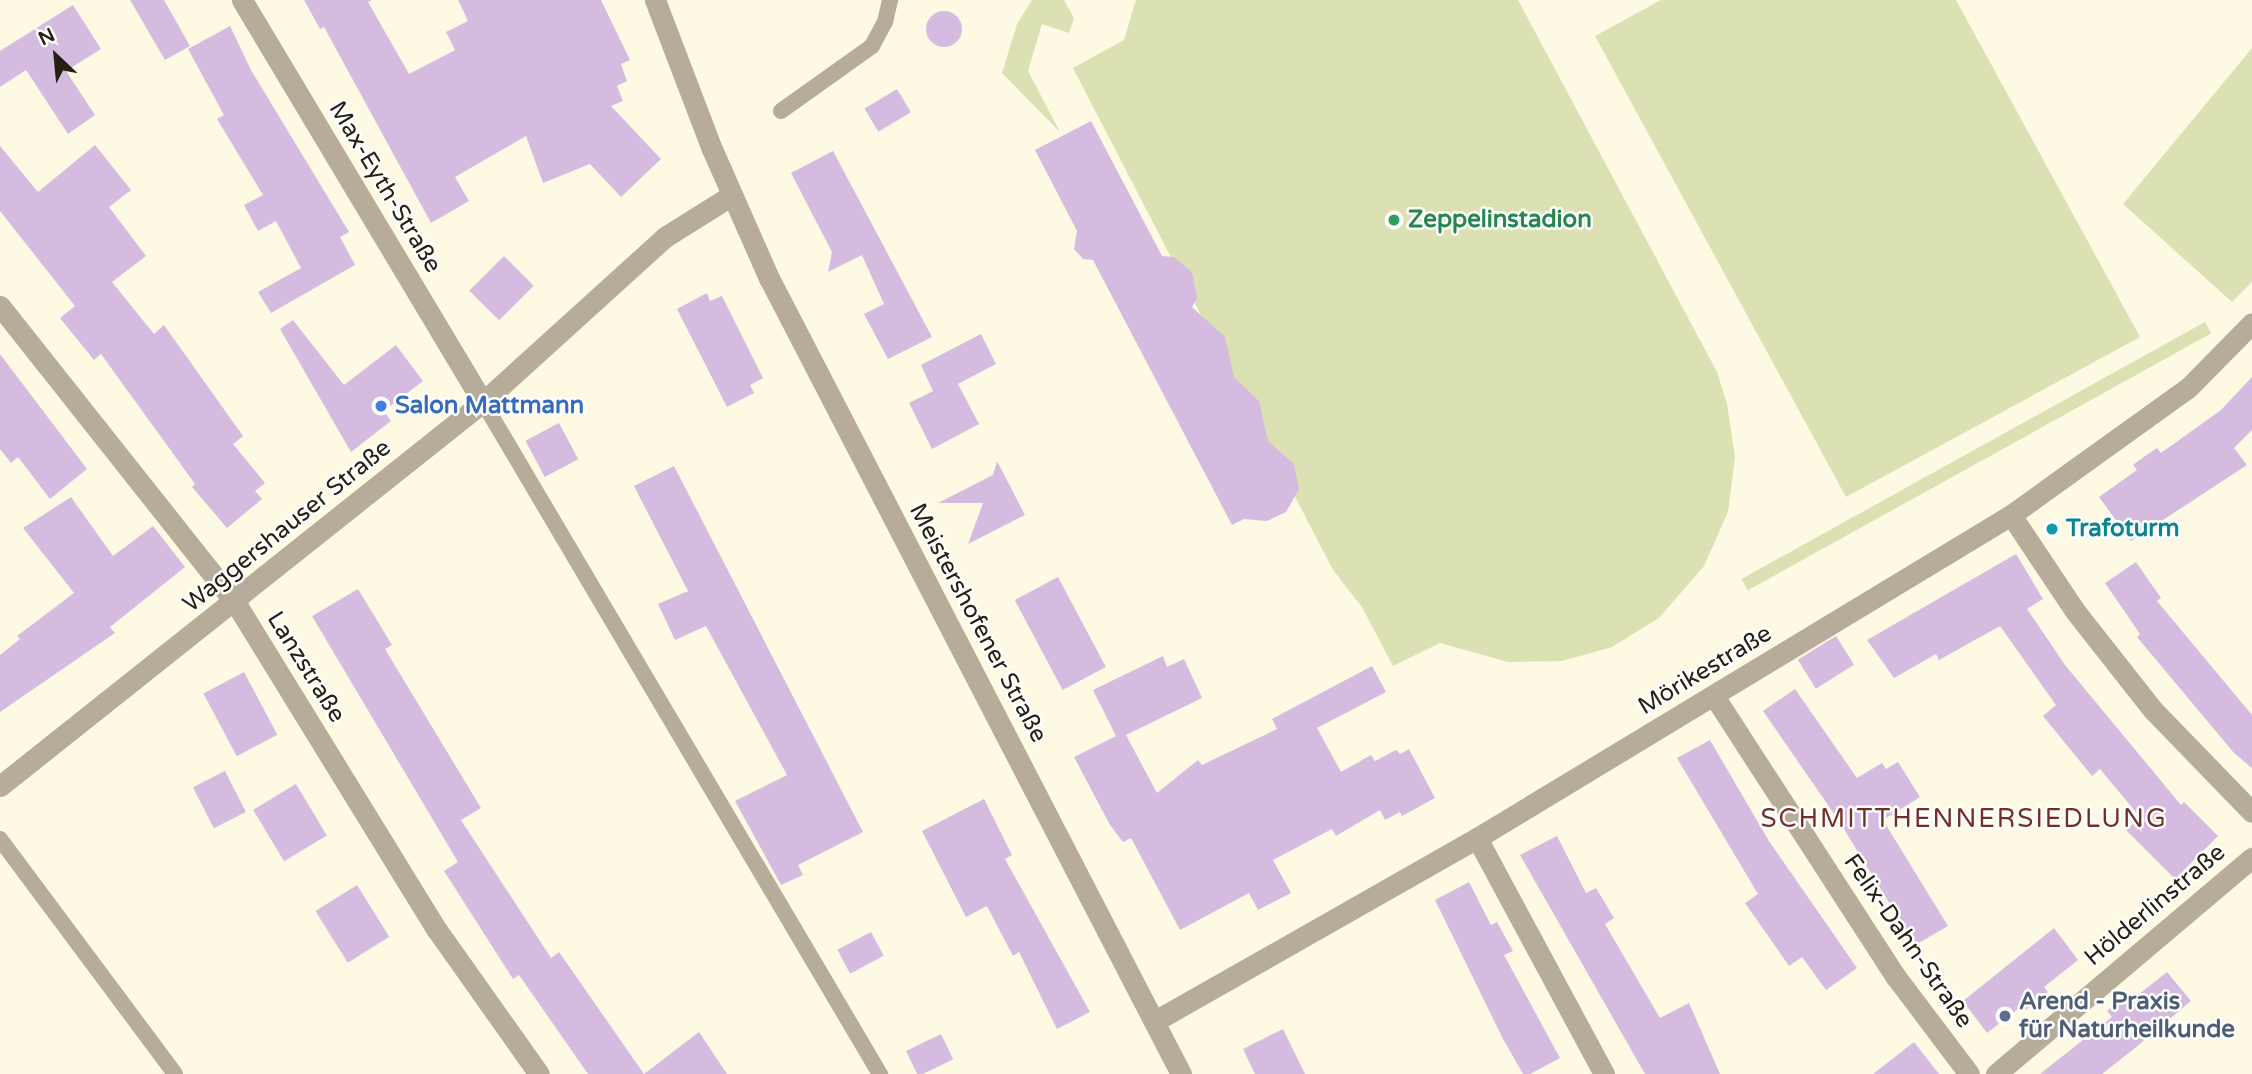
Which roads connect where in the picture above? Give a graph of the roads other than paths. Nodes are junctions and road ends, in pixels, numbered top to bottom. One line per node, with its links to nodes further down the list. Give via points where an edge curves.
1 (242, 0): 8 (street, Max-Eyth-Straße)
2 (655, 0): 5 (street, Meistershofener Straße)
3 (890, 0): 4 (lane, via 872,46)
4 (781, 111)
5 (732, 195): 8 (street, Waggershauser Straße, via 664,237); 17 (street, Meistershofener Straße, via 769,278)
6 (0, 306): 10 (street, Lanzstraße)
7 (2252, 323): 9 (street, Mörikestraße, via 2188,388)
8 (483, 402): 10 (street, Waggershauser Straße); 20 (lane)
9 (2011, 515): 11 (street, Mörikestraße); 13 (street, via 2075,611 2152,710)
10 (234, 602): 12 (street, Waggershauser Straße); 19 (street, Lanzstraße, via 437,930)
11 (1714, 696): 14 (street, Mörikestraße); 23 (street, Felix-Dahn-Straße, via 1896,976)
12 (0, 786)
13 (2252, 812)
14 (1477, 838): 17 (street, Mörikestraße); 22 (street)
15 (0, 839): 18 (lane)
16 (2252, 858): 24 (street, Hölderlinstraße)
17 (1155, 1021): 21 (street, Meistershofener Straße)
18 (175, 1074)
19 (539, 1074)
20 (880, 1074)
21 (1181, 1074)
22 (1604, 1074)
23 (1969, 1074)
24 (1996, 1074)

